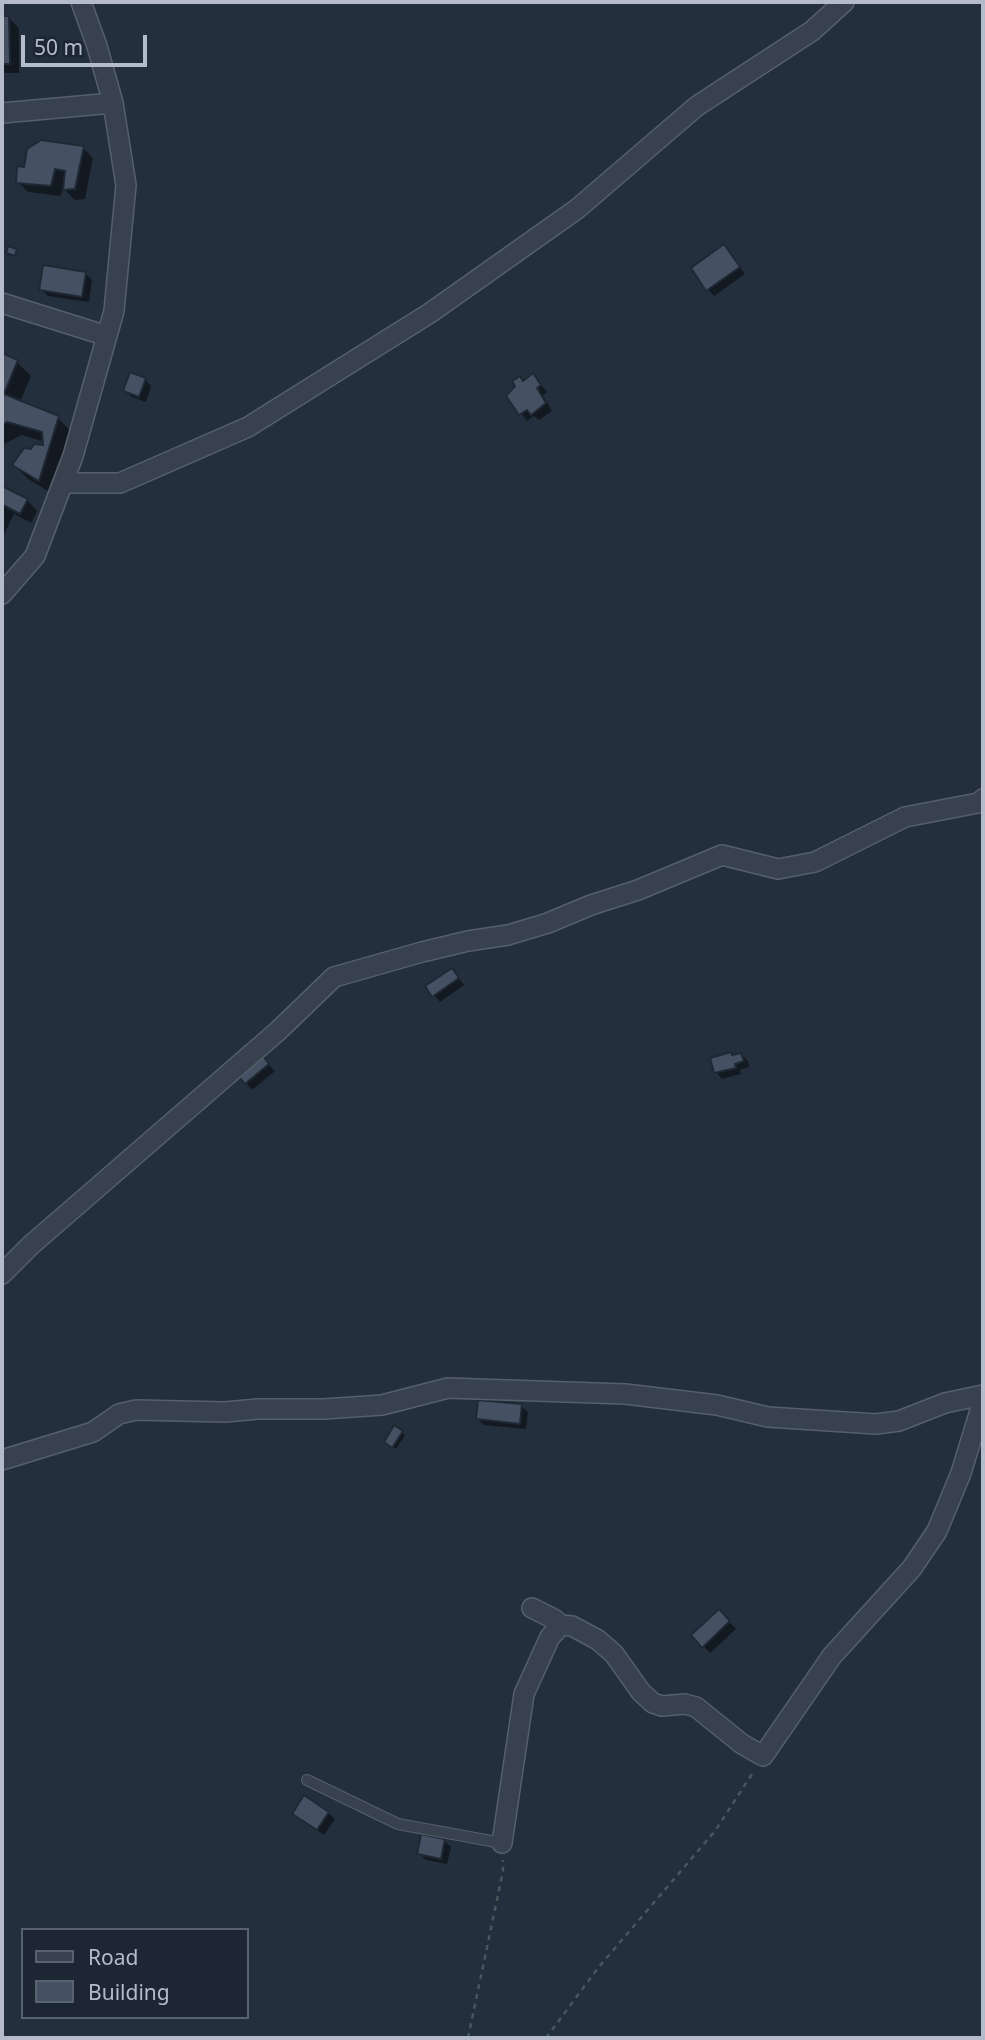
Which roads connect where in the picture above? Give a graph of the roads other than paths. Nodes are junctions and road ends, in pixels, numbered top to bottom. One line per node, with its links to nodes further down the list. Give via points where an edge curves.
1 (80, 2): 3 (street)
2 (844, 2): 7 (street, via 812,31 697,106 578,209 430,313 259,419 120,483)
3 (113, 103): 4 (street); 6 (street, via 126,186 114,311)
4 (2, 113)
5 (2, 303): 6 (street)
6 (107, 336): 7 (street)
7 (63, 484): 8 (street, via 35,556)
8 (2, 594)
9 (983, 799): 10 (street, via 905,817 815,862 778,869 722,855 548,923 422,951 334,978)
10 (2, 1274)
11 (983, 1395): 13 (street, via 876,1424 768,1417 717,1405 625,1394 449,1388 382,1405 225,1412 136,1410 118,1414 93,1432)
12 (983, 1401): 15 (street, via 937,1531 912,1568 838,1649 763,1756 696,1707 653,1703 606,1647 572,1626)
13 (2, 1460)
14 (532, 1608): 15 (street)
15 (561, 1625): 17 (street, via 524,1694)
16 (307, 1780): 17 (lane, via 398,1824)
17 (502, 1843)

